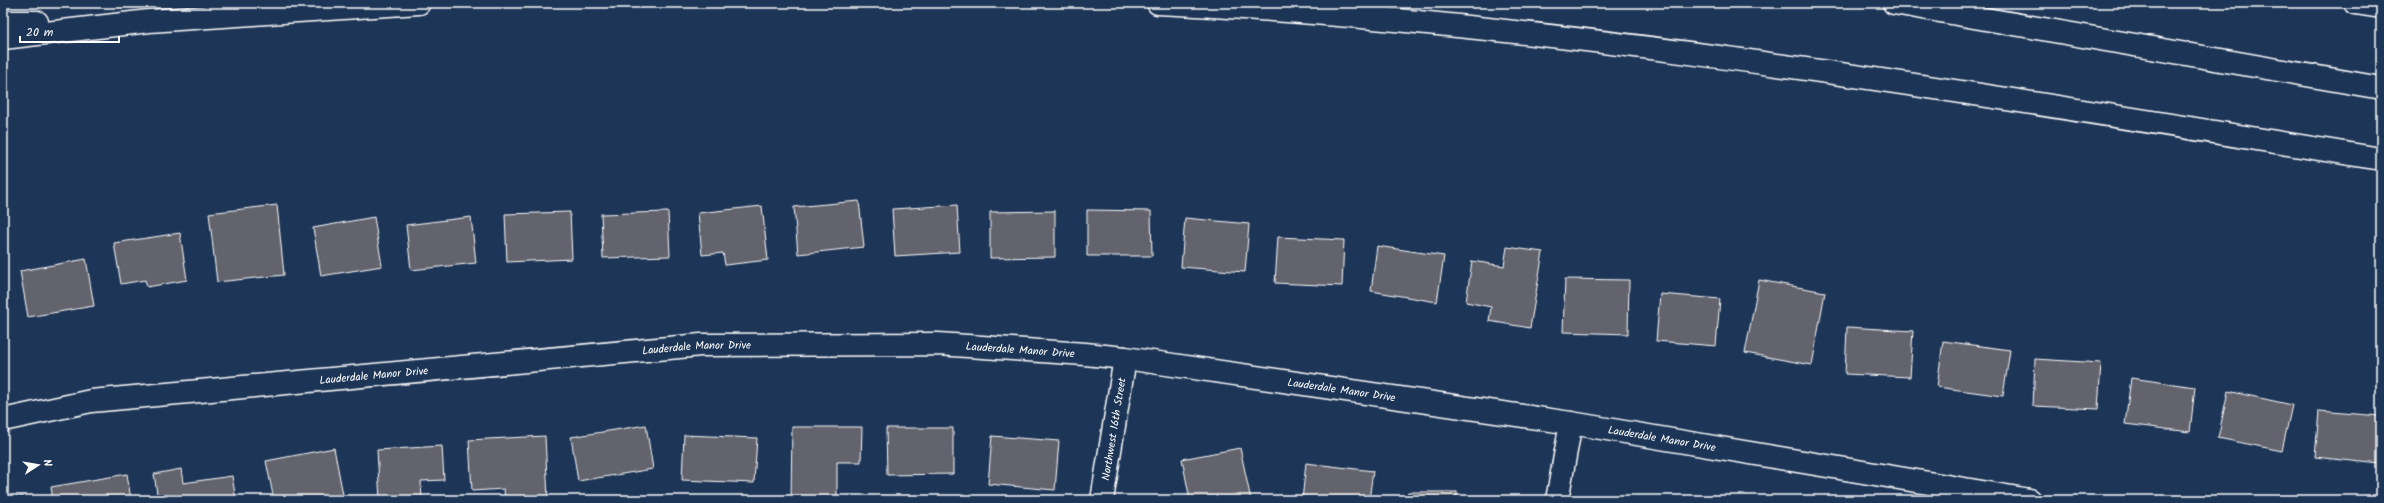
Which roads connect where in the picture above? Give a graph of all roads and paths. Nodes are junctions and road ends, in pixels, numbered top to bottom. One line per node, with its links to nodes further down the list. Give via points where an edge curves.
1 (419, 3): 6 (main road)
2 (1158, 3): 10 (main road, via 1229,6 1468,27 1703,55 2068,108)
3 (1894, 3): 9 (main road)
4 (2355, 3): 5 (main road)
5 (2381, 8)
6 (149, 21): 7 (main road); 8 (main road)
7 (3, 22)
8 (3, 38)
9 (2381, 88)
10 (2381, 159)
11 (1125, 358): 12 (main road, Lauderdale Manor Drive, via 938,344 701,345 91,401); 13 (main road, Lauderdale Manor Drive); 14 (main road, Northwest 16th Street)
12 (3, 420)
13 (1571, 423): 15 (main road); 16 (main road, Lauderdale Manor Drive)
14 (1102, 500)
15 (1557, 500)
16 (2030, 500)

